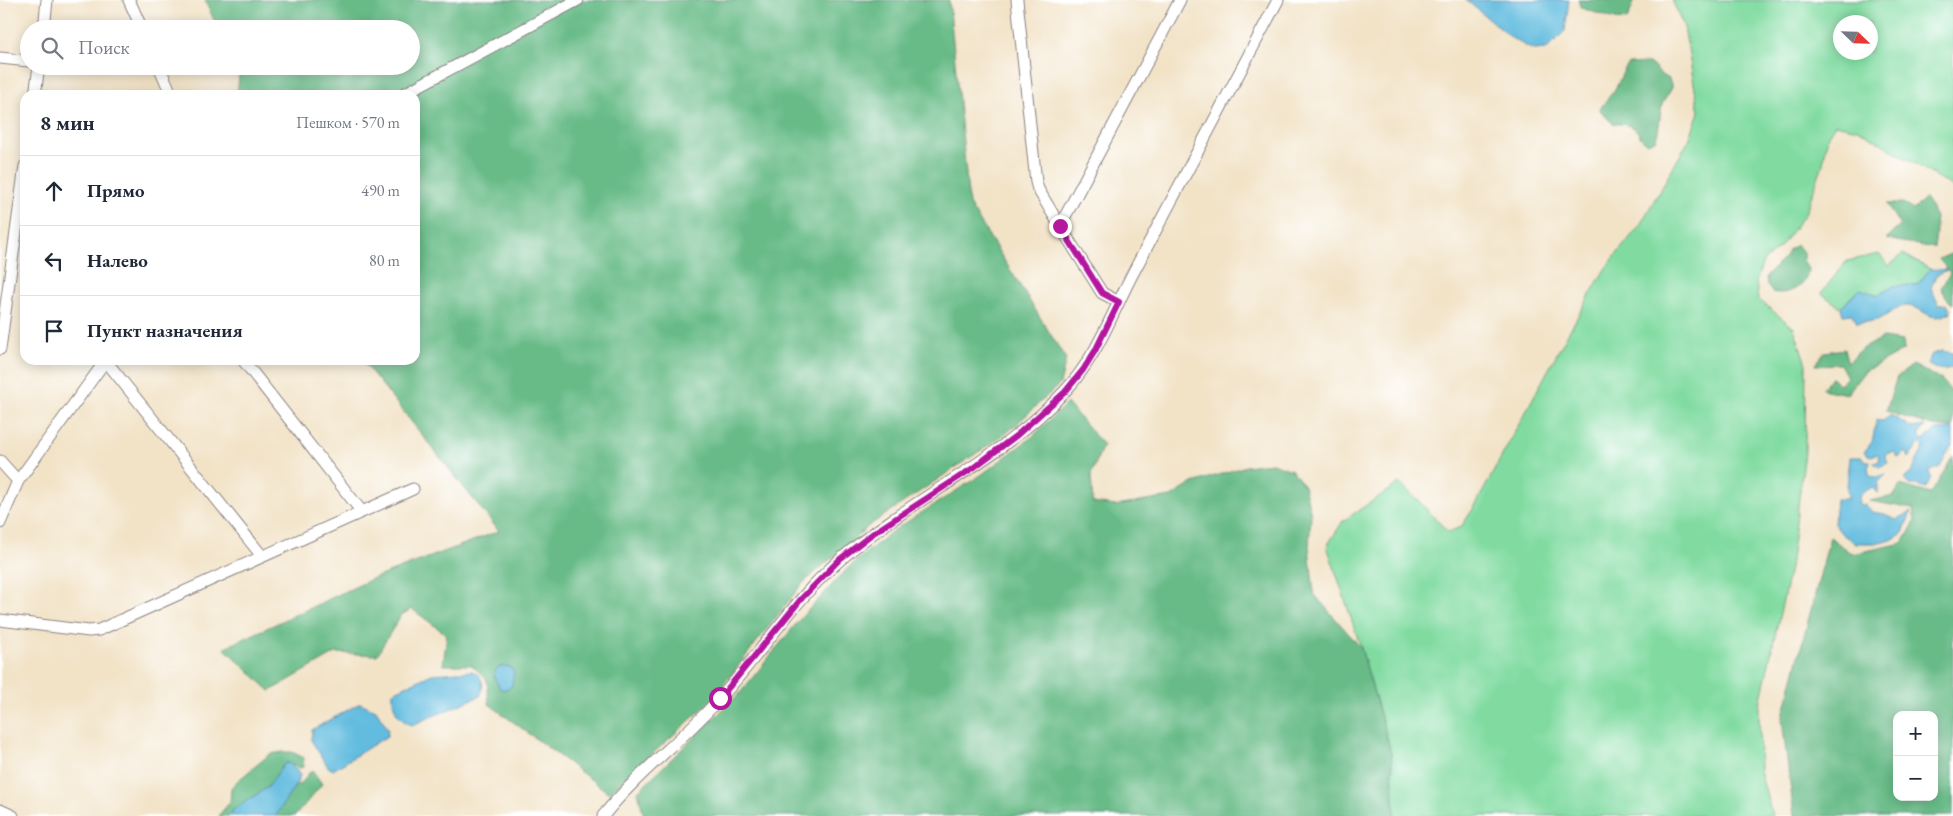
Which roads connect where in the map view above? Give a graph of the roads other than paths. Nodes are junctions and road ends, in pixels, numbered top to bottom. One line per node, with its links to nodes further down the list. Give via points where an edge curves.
1 (48, 0): 7 (street)
2 (129, 0): 8 (street)
3 (578, 0): 15 (street)
4 (1018, 0): 17 (street, via 1036,182)
5 (1180, 0): 17 (street)
6 (1278, 0): 18 (street)
7 (45, 20)
8 (138, 20)
9 (0, 58): 10 (street)
10 (20, 60)
11 (38, 75): 13 (street)
12 (163, 75): 14 (street)
13 (36, 90)
14 (169, 90)
15 (411, 90)
16 (20, 203): 19 (street)
17 (1060, 226): 18 (street, via 1102,293)
18 (1119, 302): 32 (street, via 1095,351 1065,392 1017,435 973,468 872,534 840,559 802,598 720,698 634,781)
19 (0, 349)
20 (102, 365): 24 (street)
21 (110, 365): 28 (street)
22 (247, 365): 26 (street)
23 (0, 461): 24 (street)
24 (18, 481): 27 (street)
25 (413, 489): 26 (street)
26 (362, 512): 28 (street)
27 (0, 523)
28 (262, 556): 29 (street, via 99,630 89,632)
29 (0, 620)
30 (0, 810): 31 (street)
31 (13, 816)
32 (603, 816)

